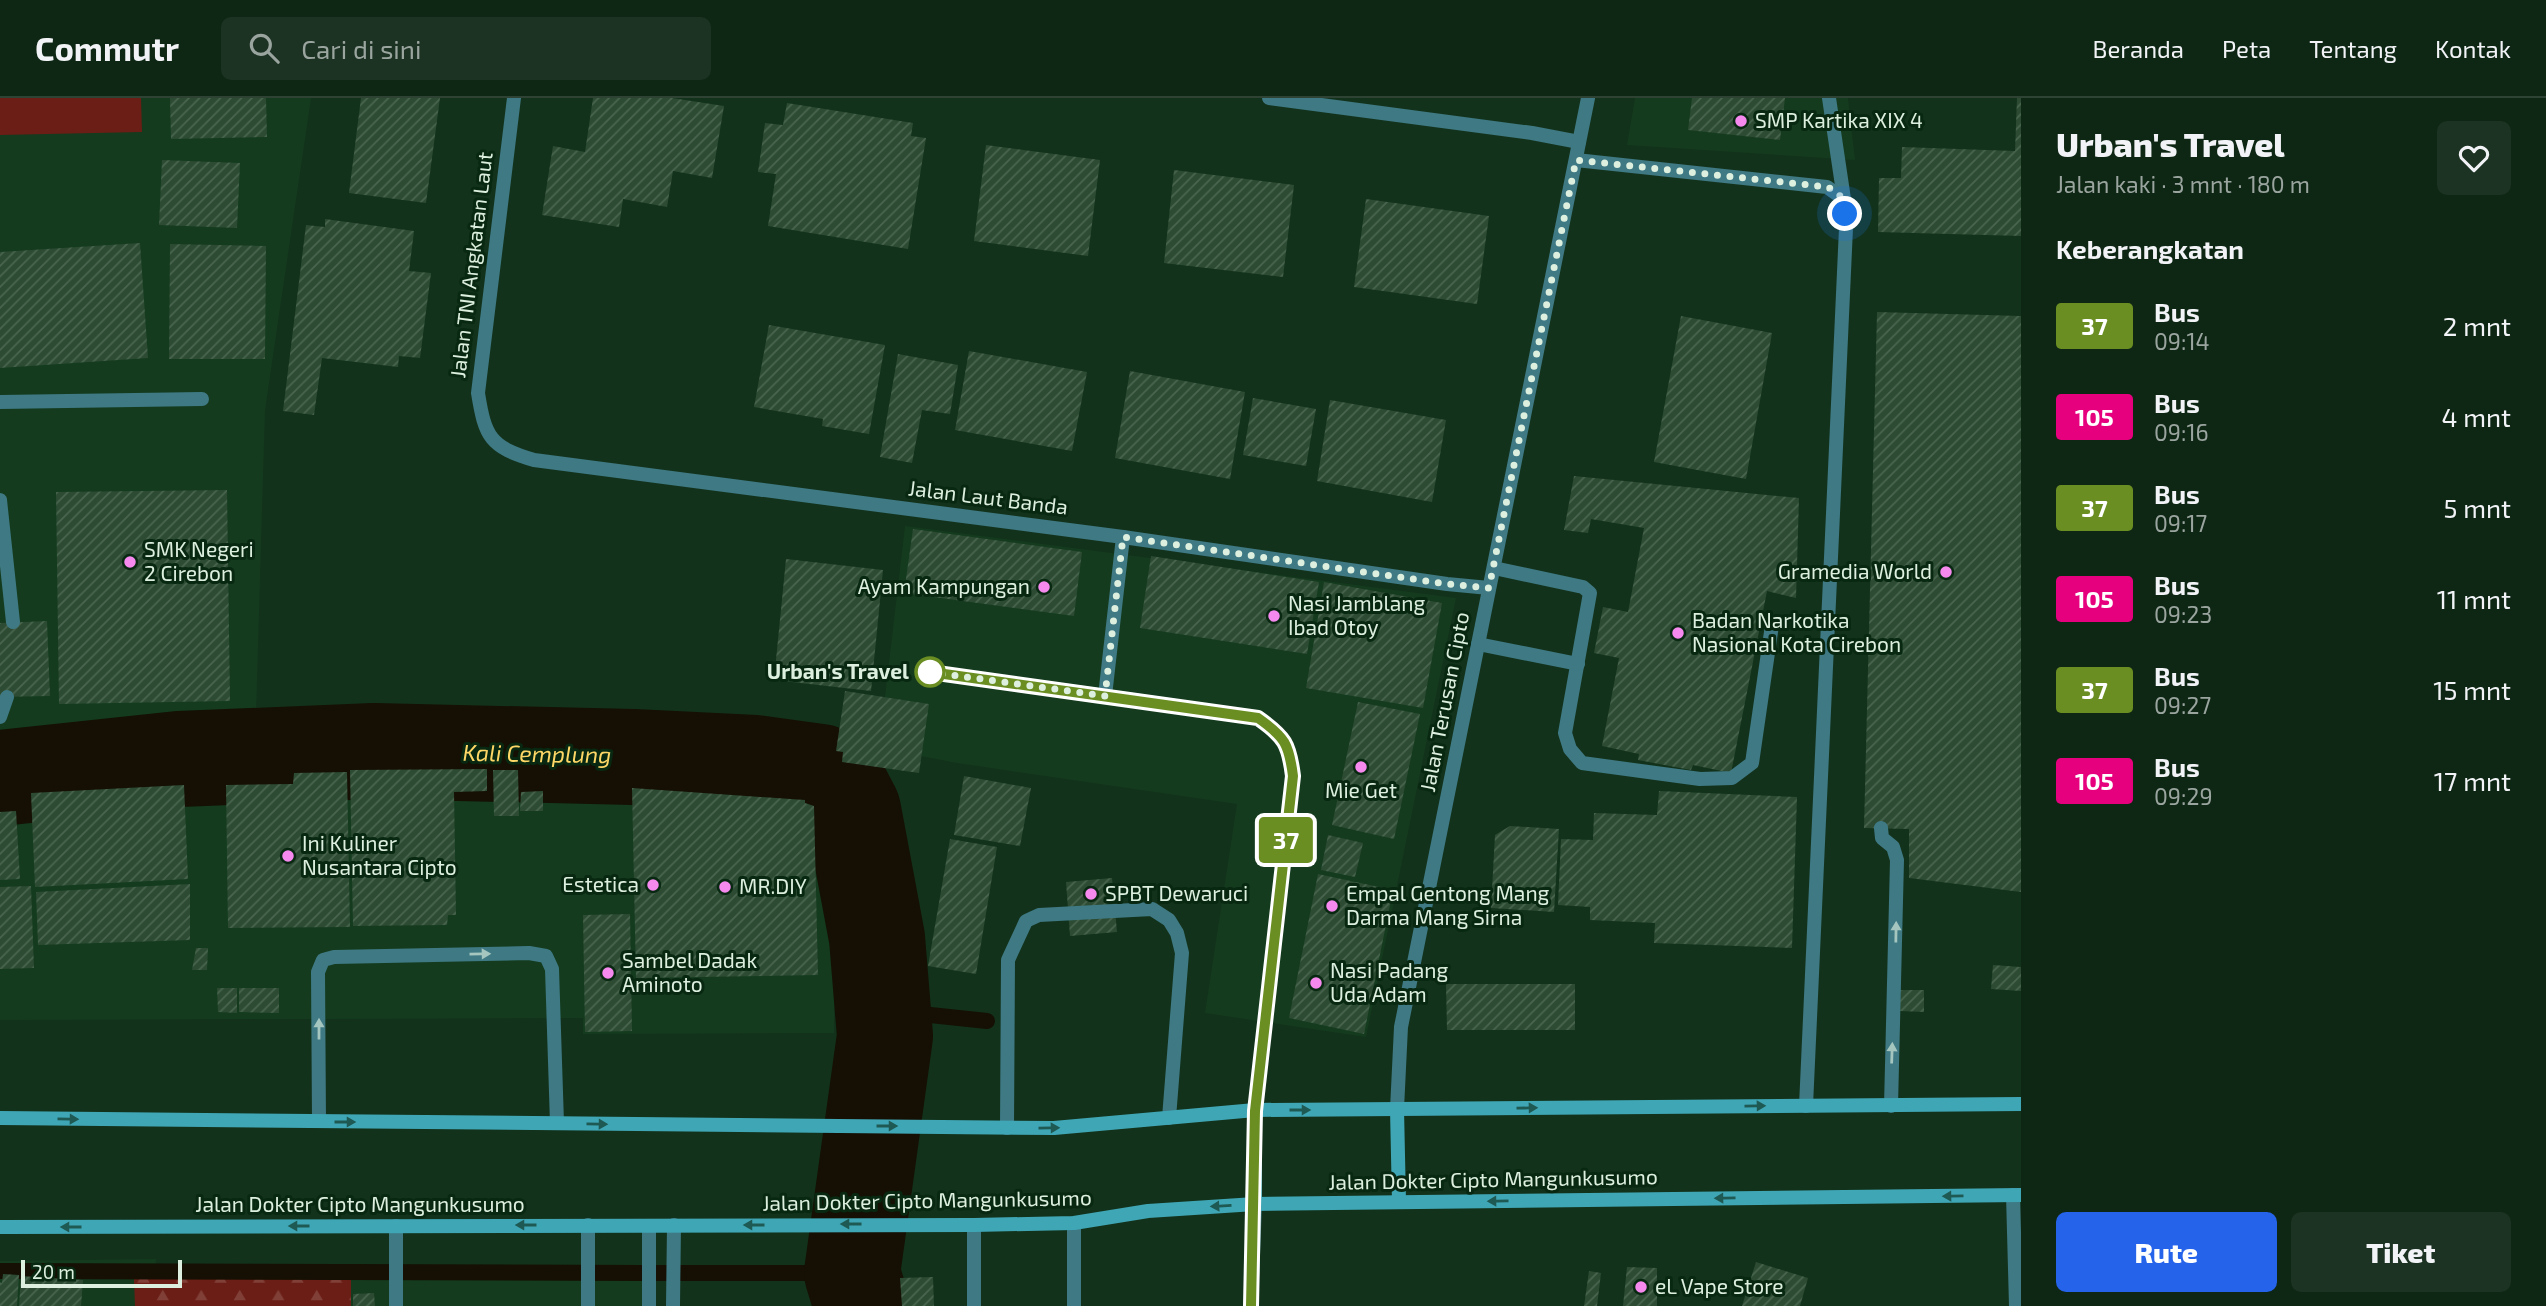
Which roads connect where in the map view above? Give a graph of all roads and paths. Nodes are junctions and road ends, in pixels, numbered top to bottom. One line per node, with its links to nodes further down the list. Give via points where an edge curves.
1 (514, 98): 11 (street, Jalan TNI Angkatan Laut, via 478,393)
2 (1269, 98): 5 (street)
3 (1588, 98): 6 (street, Jalan Terusan Cipto)
4 (1829, 98): 8 (street)
5 (1354, 103): 6 (street)
6 (1579, 142): 7 (street, Jalan Terusan Cipto)
7 (1576, 160): 8 (street, via 1828,187); 14 (street, Jalan Terusan Cipto)
8 (1844, 199): 26 (street, via 1846,242)
9 (202, 399): 10 (street)
10 (0, 402)
11 (488, 435): 13 (street, Jalan Laut Banda, via 508,453 534,460)
12 (0, 499): 16 (street)
13 (1123, 537): 15 (street, Jalan Laut Banda); 21 (street)
14 (1494, 568): 15 (street, Jalan Terusan Cipto); 19 (street, via 1583,587 1590,593)
15 (1489, 588): 18 (street, Jalan Terusan Cipto)
16 (13, 622)
17 (1772, 625): 19 (street, via 1752,764 1732,778 1700,779 1582,763 1570,749 1565,733)
18 (1478, 644): 19 (street); 28 (street, Jalan Terusan Cipto, via 1401,1027)
19 (1578, 664)
20 (930, 672): 21 (street)
21 (1105, 696): 29 (street, via 1258,718 1279,732 1290,753 1293,776)
22 (7, 697): 23 (street)
23 (0, 717)
24 (1881, 828): 27 (street, one-way to 24, via 1903,860 1882,838)
25 (2021, 1104): 27 (main road)
26 (1807, 1105): 27 (main road); 28 (main road, one-way to 26)
27 (1891, 1105)
28 (1397, 1109): 29 (main road, one-way to 28); 36 (main road)
29 (1255, 1111): 31 (main road); 37 (main road)
30 (0, 1118): 32 (main road, one-way to 32)
31 (1168, 1118): 34 (main road, one-way to 31); 34 (street, via 1182,953 1169,920 1152,909 1039,915 1026,921 1008,960)
32 (319, 1121): 33 (main road, one-way to 33); 33 (street, one-way to 33, via 318,972 323,960 529,953 546,956 552,969)
33 (557, 1123): 34 (main road, one-way to 34)
34 (1007, 1128)
35 (2017, 1195): 36 (main road, Jalan Dokter Cipto Mangunkusumo, one-way to 36); 52 (street)
36 (1399, 1202): 37 (main road, Jalan Dokter Cipto Mangunkusumo)
37 (1255, 1205): 38 (main road, Jalan Dokter Cipto Mangunkusumo, one-way to 38, via 1148,1211); 51 (street)
38 (1074, 1223): 39 (main road, Jalan Dokter Cipto Mangunkusumo); 50 (street)
39 (974, 1224): 41 (main road, Jalan Dokter Cipto Mangunkusumo, one-way to 41); 49 (street)
40 (588, 1225): 42 (main road, Jalan Dokter Cipto Mangunkusumo, one-way to 42); 43 (main road, Jalan Dokter Cipto Mangunkusumo); 47 (street)
41 (674, 1225): 43 (main road, Jalan Dokter Cipto Mangunkusumo); 45 (street)
42 (396, 1226): 44 (main road, Jalan Dokter Cipto Mangunkusumo, one-way to 44); 46 (street)
43 (649, 1226): 48 (street)
44 (0, 1227)
45 (673, 1299)
46 (396, 1306)
47 (588, 1306)
48 (649, 1306)
49 (974, 1306)
50 (1074, 1306)
51 (1251, 1306)
52 (2016, 1306)

